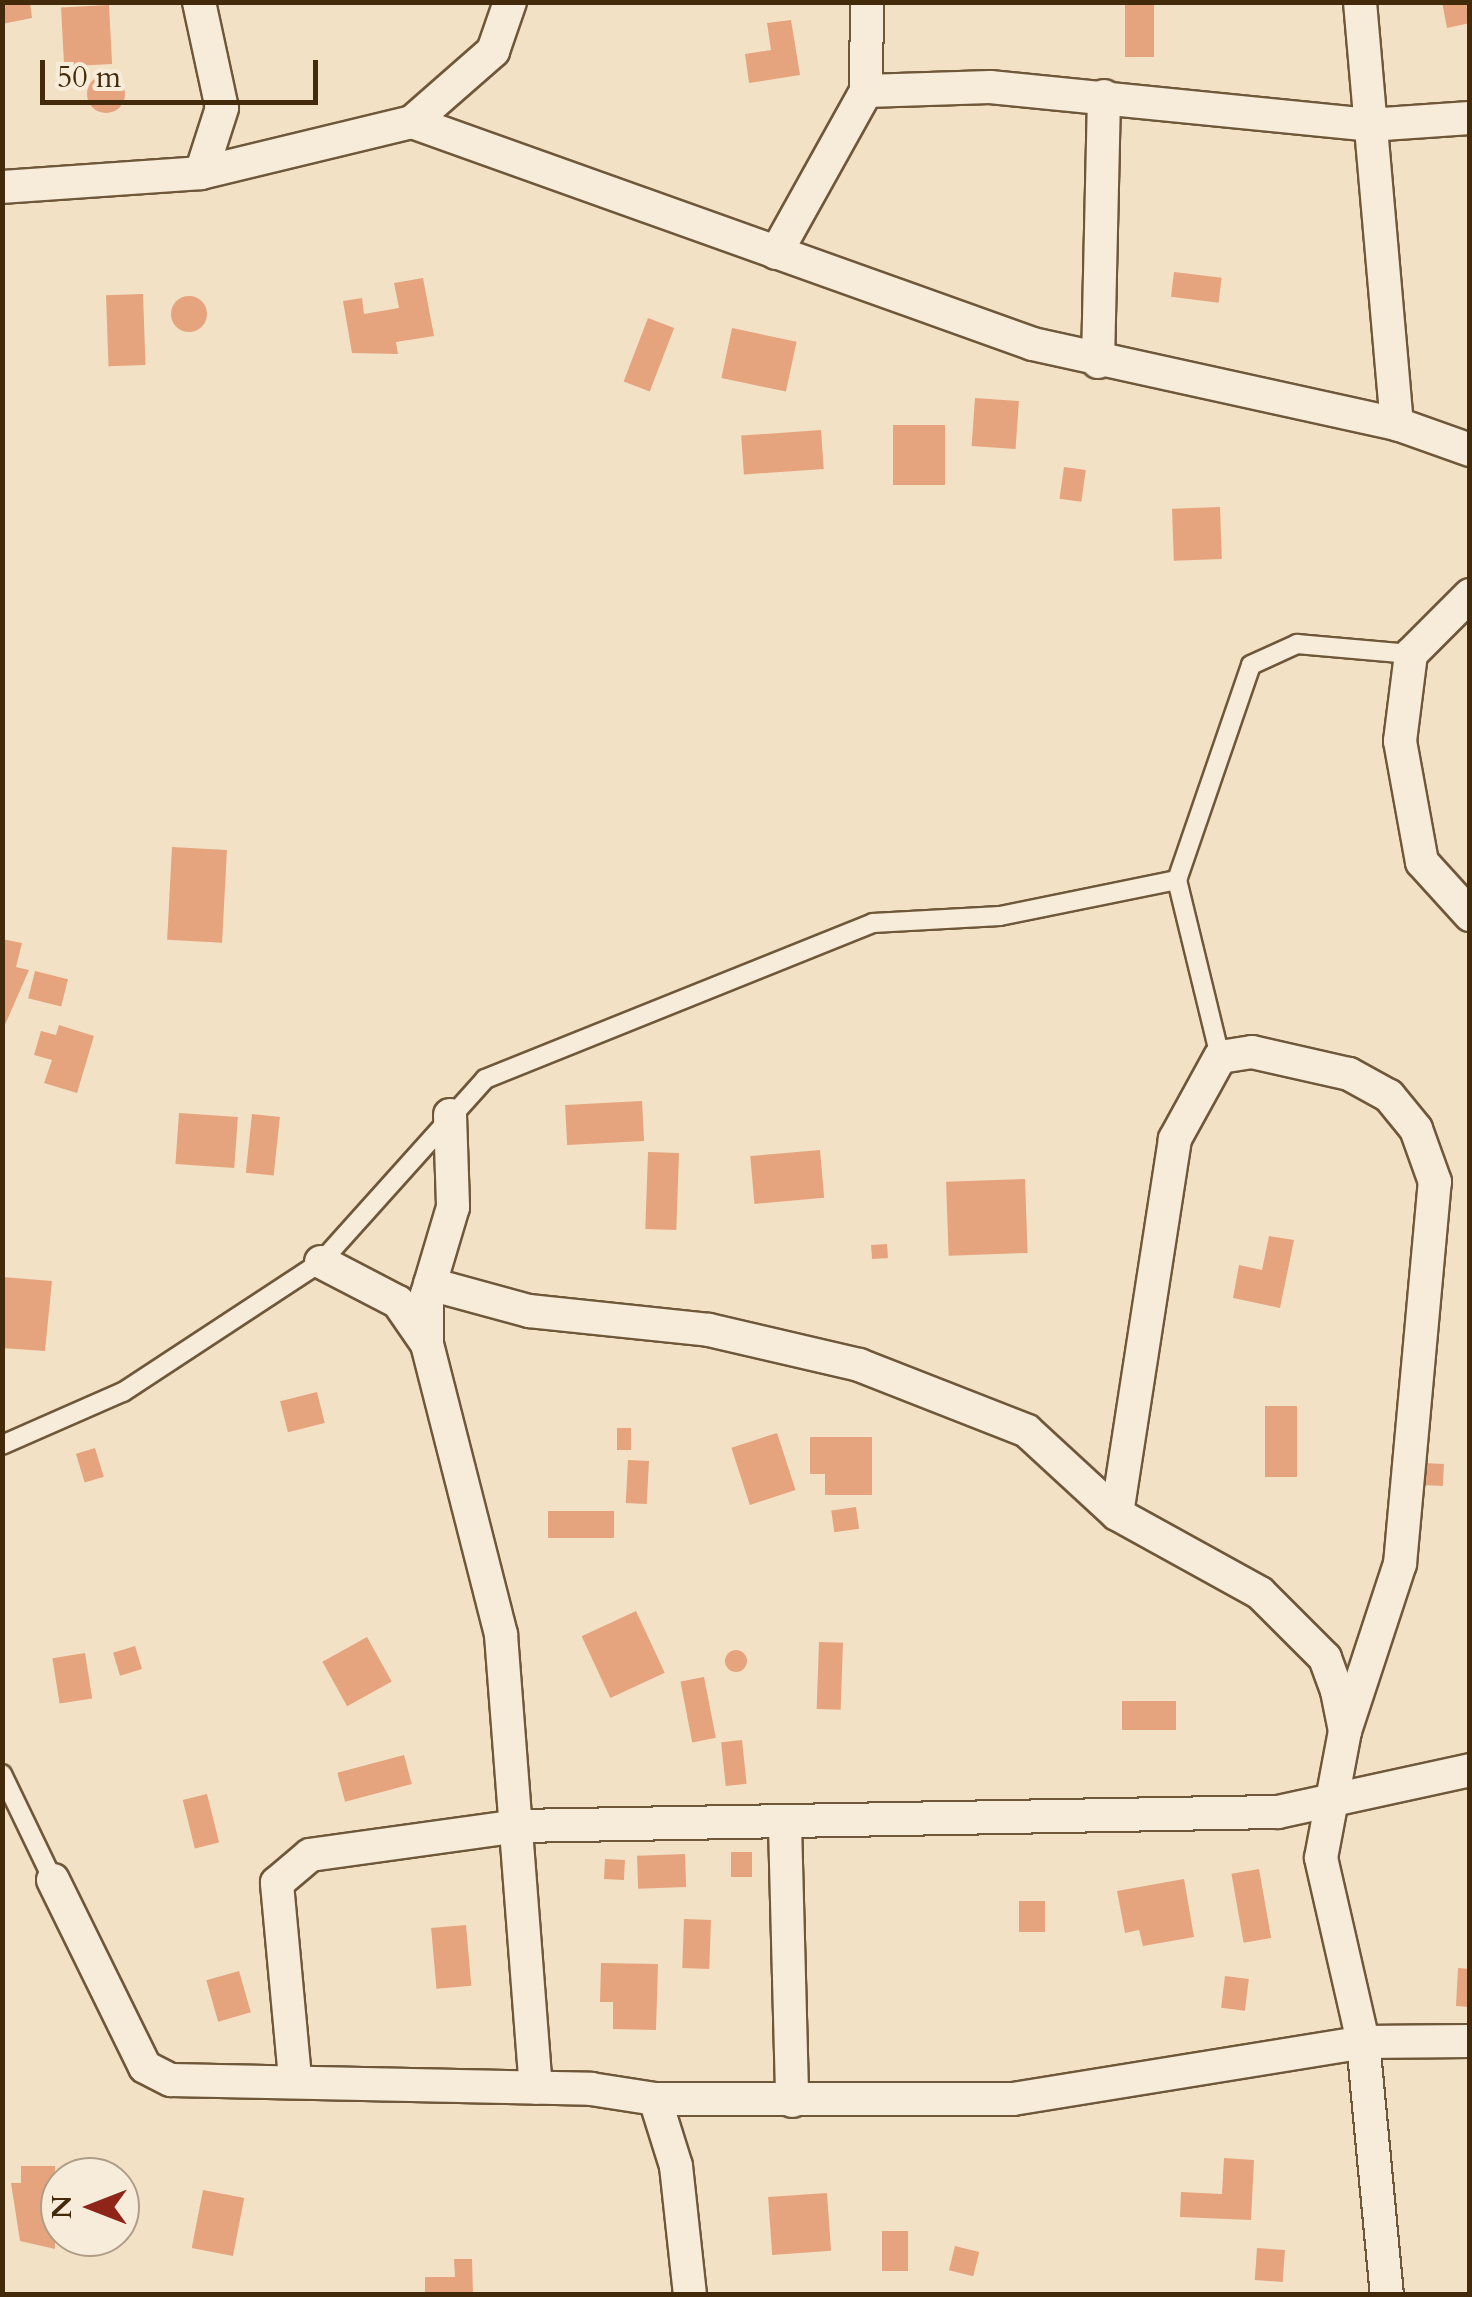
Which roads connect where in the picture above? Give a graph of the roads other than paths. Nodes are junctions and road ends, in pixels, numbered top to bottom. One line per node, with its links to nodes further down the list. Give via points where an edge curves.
1 (199, 2): 10 (street, via 222,108)
2 (510, 2): 8 (street, via 492,52)
3 (867, 2): 5 (street)
4 (1360, 2): 9 (street)
5 (866, 91): 6 (street, via 990,87); 12 (street)
6 (1104, 96): 9 (street); 13 (street)
7 (1470, 118): 9 (street)
8 (412, 122): 10 (street); 12 (street)
9 (1369, 124): 14 (street)
10 (202, 173): 11 (street)
11 (2, 187)
12 (776, 253): 13 (street)
13 (1098, 362): 14 (street)
14 (1397, 424): 15 (street)
15 (1470, 450)
16 (1470, 595): 17 (street)
17 (1411, 654): 18 (lane, via 1297,644 1251,665); 19 (street, via 1400,741 1406,801 1422,862)
18 (1177, 880): 20 (lane); 21 (lane, via 1000,916 873,924 549,1046 484,1079)
19 (1470, 915)
20 (1220, 1057): 26 (street, via 1175,1139); 27 (street, via 1262,1053 1370,1084 1405,1111 1435,1182 1400,1564)
21 (450, 1115): 22 (lane); 23 (street, via 453,1206)
22 (321, 1262): 24 (street, via 398,1302); 25 (lane, via 123,1392)
23 (430, 1284): 24 (street); 26 (street, via 529,1311 747,1336 859,1365 1027,1431)
24 (427, 1344): 32 (street, via 501,1635)
25 (2, 1446)
26 (1117, 1514): 27 (street, via 1260,1593 1298,1626 1324,1658)
27 (1345, 1731): 30 (street)
28 (1470, 1770): 30 (street)
29 (2, 1774): 33 (lane)
30 (1328, 1804): 31 (street); 34 (street, via 1322,1858)
31 (785, 1825): 32 (street); 39 (street)
32 (518, 1826): 36 (street, via 310,1855 284,1871 277,1898); 37 (street)
33 (54, 1880): 36 (street, via 145,2067 171,2080)
34 (1363, 2042): 35 (street); 39 (street, via 1013,2100); 41 (street)
35 (1470, 2042)
36 (295, 2078): 37 (street)
37 (536, 2088): 38 (street)
38 (655, 2099): 39 (street); 40 (street, via 676,2166)
39 (792, 2100)
40 (690, 2294)
41 (1387, 2294)

